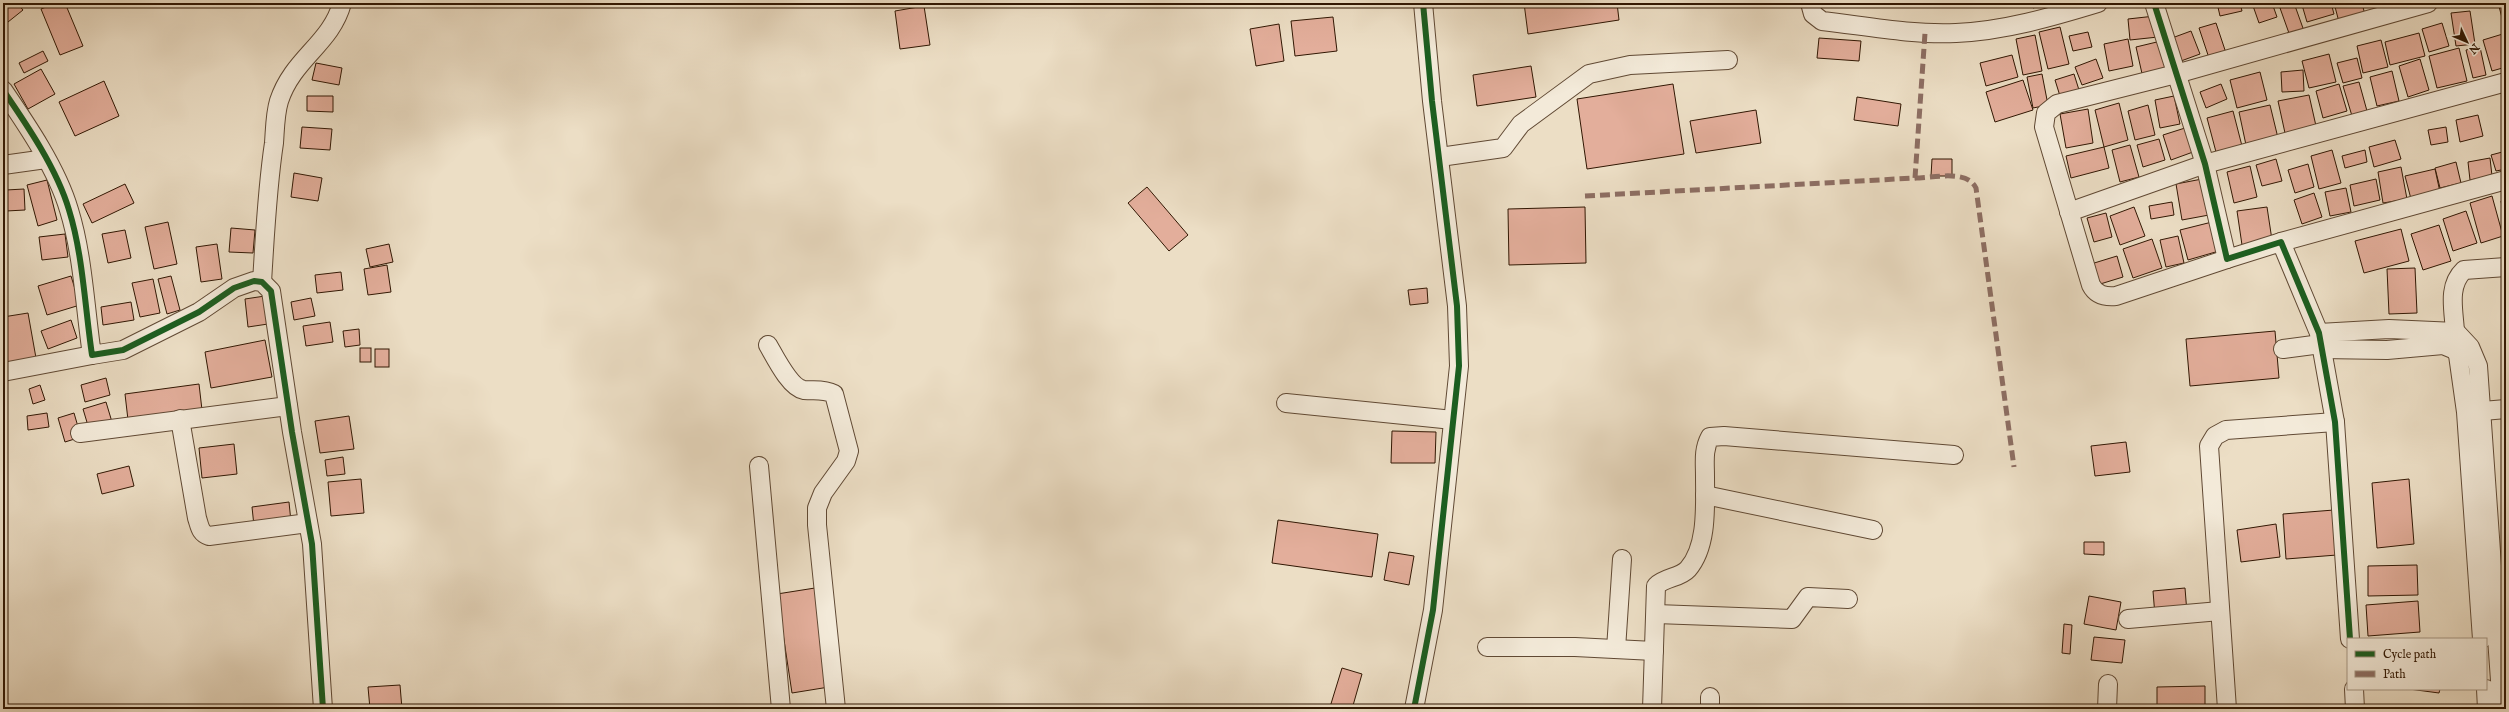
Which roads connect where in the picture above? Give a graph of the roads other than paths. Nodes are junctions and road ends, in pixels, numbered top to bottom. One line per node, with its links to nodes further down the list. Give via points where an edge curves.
1 (342, 3): 20 (street, via 335,24 293,72 279,101 267,188)
2 (1423, 3): 11 (street)
3 (1810, 3): 4 (street, via 1813,14 1822,21 1925,33 1996,30)
4 (2098, 3)
5 (2154, 3): 8 (street)
6 (2428, 3): 8 (street)
7 (1728, 60): 11 (street, via 1630,65 1589,74 1521,124 1503,148)
8 (2176, 74): 13 (street); 16 (street, via 2057,104 2046,113 2044,127)
9 (2506, 82): 13 (street)
10 (3, 90): 12 (street)
11 (1440, 157): 35 (street, via 1457,306 1459,366)
12 (46, 159): 14 (street); 28 (street, via 69,209 74,229)
13 (2205, 164): 16 (street); 18 (street)
14 (3, 165)
15 (2506, 180): 17 (street)
16 (2069, 212): 18 (street, via 2091,285 2096,292 2105,296 2116,296)
17 (2281, 242): 18 (street); 23 (street)
18 (2227, 259)
19 (2506, 267): 22 (street, via 2464,270 2457,277 2452,291)
20 (262, 282): 28 (street, via 254,281 234,288 198,312 123,350); 31 (street, via 272,291)
21 (2389, 329): 22 (street); 23 (street); 26 (street)
22 (2456, 332): 27 (street); 33 (street, via 2470,347 2476,359)
23 (2321, 342): 25 (street); 26 (street); 36 (street)
24 (768, 345): 59 (street, via 788,379 802,390 827,391 834,394 849,451 846,461 823,493 817,508)
25 (2283, 349)
26 (2387, 350): 27 (street, via 2442,345)
27 (2455, 350): 33 (street)
28 (92, 355): 29 (street)
29 (3, 372)
30 (1286, 403): 35 (street)
31 (288, 406): 34 (street); 41 (street)
32 (2506, 409): 33 (street)
33 (2474, 412): 44 (street)
34 (180, 419): 37 (street); 41 (street, via 197,518 204,534 209,536)
35 (1454, 420): 60 (street, via 1433,610)
36 (2335, 422): 46 (street, via 2226,430 2212,439 2209,451); 49 (street)
37 (80, 434)
38 (1954, 455): 40 (street, via 1715,436 1710,437 1705,448)
39 (759, 466): 58 (street)
40 (1705, 496): 42 (street); 47 (street, via 1702,530 1694,560 1684,573 1662,581 1656,586)
41 (308, 523): 57 (street)
42 (1873, 530)
43 (1622, 559): 52 (street)
44 (2492, 561): 50 (street); 66 (street)
45 (1848, 600): 47 (street, via 1808,597 1792,618)
46 (2220, 611): 48 (street); 63 (street)
47 (1656, 614): 53 (street)
48 (2128, 619)
49 (2350, 638)
50 (2482, 638)
51 (1487, 647): 52 (street)
52 (1616, 649): 53 (street)
53 (1654, 652): 61 (street)
54 (2108, 684): 62 (street)
55 (2354, 690): 64 (street)
56 (2486, 690): 65 (street)
57 (323, 709)
58 (781, 709)
59 (836, 709)
60 (1414, 709)
61 (1652, 709)
62 (2107, 709)
63 (2228, 709)
64 (2355, 709)
65 (2487, 709)
66 (2502, 709)

